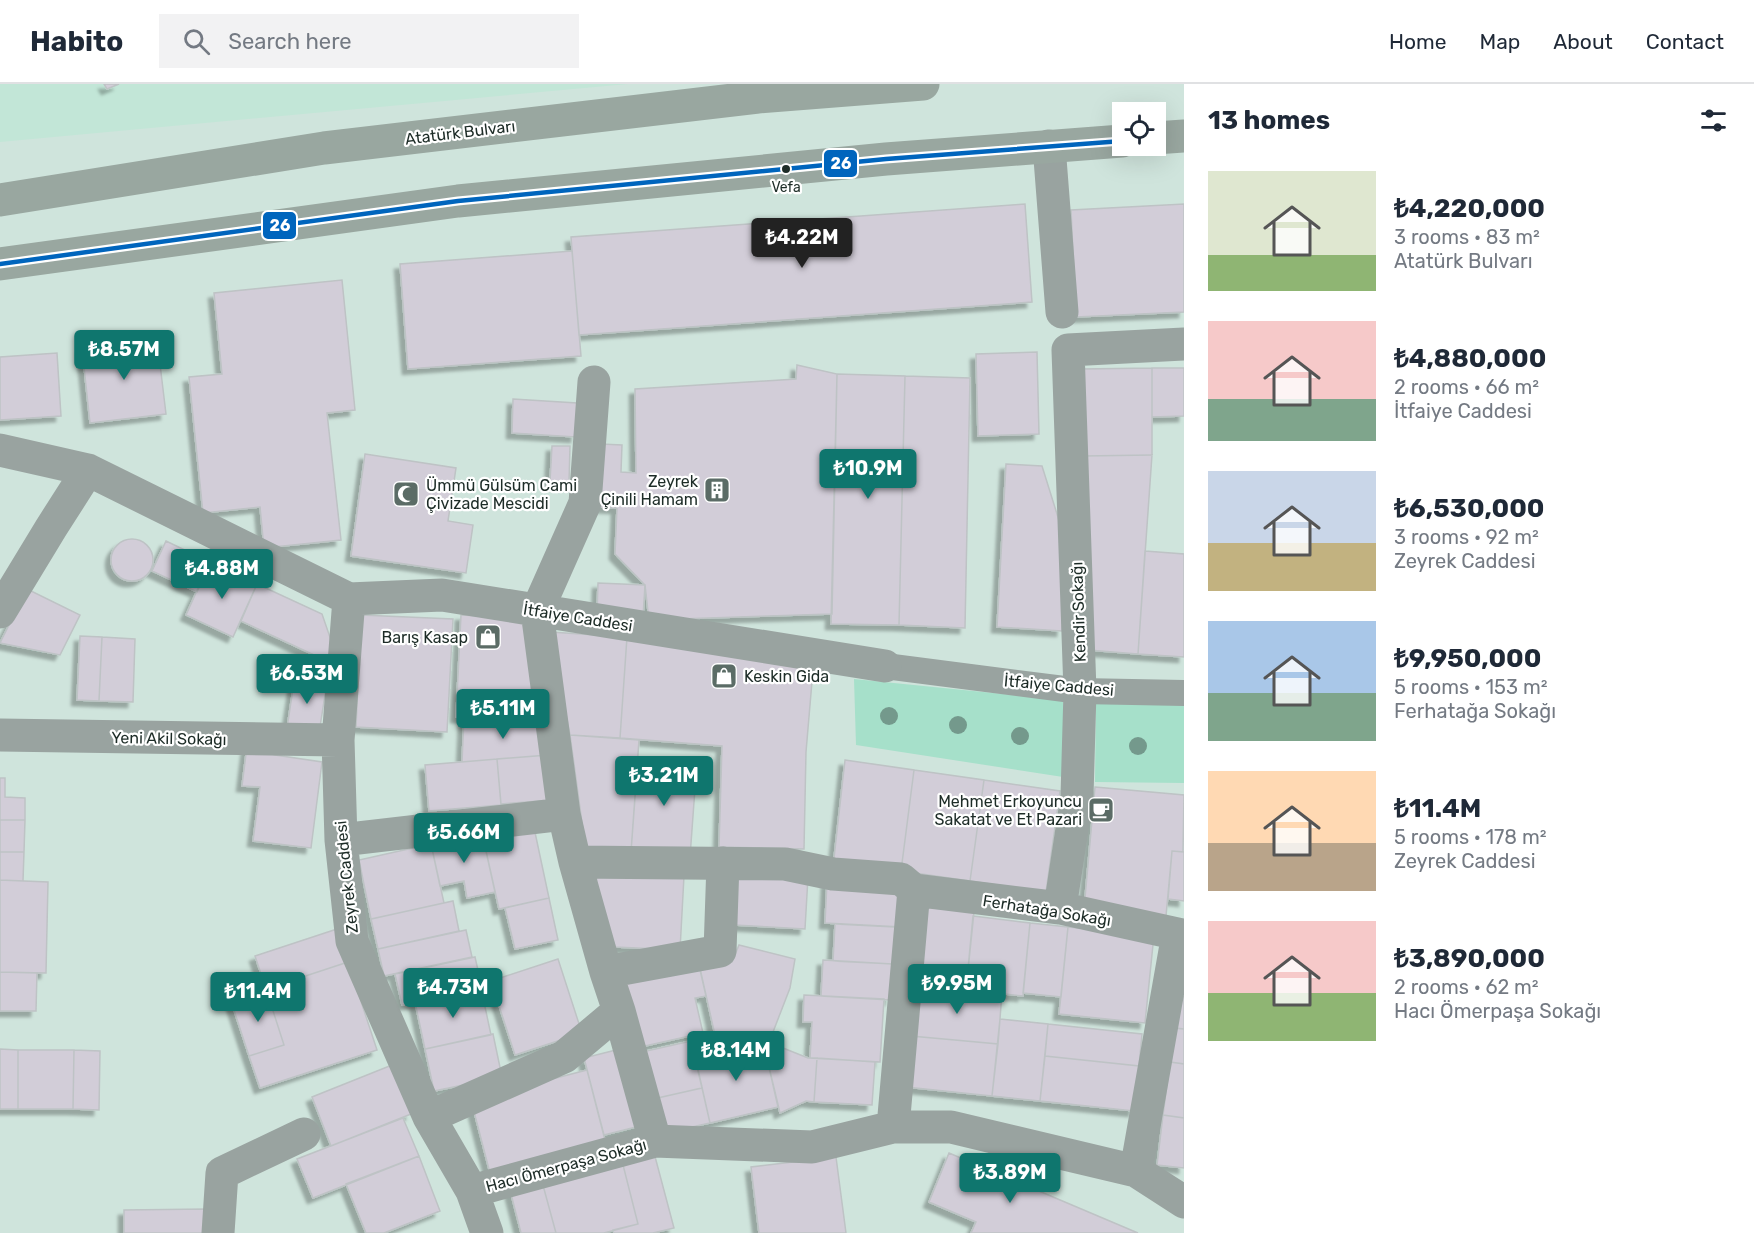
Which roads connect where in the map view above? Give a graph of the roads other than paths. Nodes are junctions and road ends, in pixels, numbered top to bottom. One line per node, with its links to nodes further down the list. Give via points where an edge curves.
1 (923, 84): 6 (main road, Atatürk Bulvarı, via 758,97 324,148)
2 (1184, 136): 3 (main road)
3 (1166, 137)
4 (1112, 142): 5 (main road)
5 (1049, 146): 7 (main road, via 458,201); 8 (street)
6 (0, 200)
7 (0, 264)
8 (1062, 312)
9 (1184, 344): 17 (street, Kendir Sokağı, via 1068,350)
10 (594, 382): 14 (street, via 585,503)
11 (0, 450): 12 (street, İtfaiye Caddesi)
12 (88, 470): 13 (street, İtfaiye Caddesi); 15 (street)
13 (349, 599): 14 (street, İtfaiye Caddesi, via 442,596); 20 (street, Zeyrek Caddesi)
14 (537, 611): 16 (street, İtfaiye Caddesi); 21 (street)
15 (0, 612)
16 (885, 666): 17 (street, İtfaiye Caddesi)
17 (1080, 690): 18 (street, İtfaiye Caddesi); 26 (street, Kendir Sokağı, via 1077,796)
18 (1184, 693)
19 (0, 735): 20 (street, Yeni Akil Sokağı)
20 (338, 740): 22 (street, Zeyrek Caddesi)
21 (564, 814): 22 (street); 23 (street)
22 (340, 840): 29 (street, Zeyrek Caddesi, via 352,941)
23 (575, 862): 24 (street, Ferhatağa Sokağı); 27 (street)
24 (723, 863): 25 (street, Ferhatağa Sokağı, via 785,864 833,874 902,879); 27 (street, via 720,951)
25 (914, 890): 26 (street, Ferhatağa Sokağı); 30 (street)
26 (1060, 908): 33 (street, Ferhatağa Sokağı, via 1178,934)
27 (606, 972): 28 (street)
28 (619, 1011): 29 (street, via 564,1057); 32 (street)
29 (429, 1117): 34 (street, Zeyrek Caddesi)
30 (893, 1127): 32 (street, Hacı Ömerpaşa Sokağı, via 812,1147); 33 (street, Hacı Ömerpaşa Sokağı, via 951,1128)
31 (304, 1134): 36 (street, via 222,1173)
32 (655, 1141): 34 (street, Hacı Ömerpaşa Sokağı)
33 (1136, 1171): 35 (street, Hacı Ömerpaşa Sokağı)
34 (472, 1191): 37 (street, Zeyrek Caddesi)
35 (1184, 1202)
36 (218, 1233)
37 (487, 1233)

